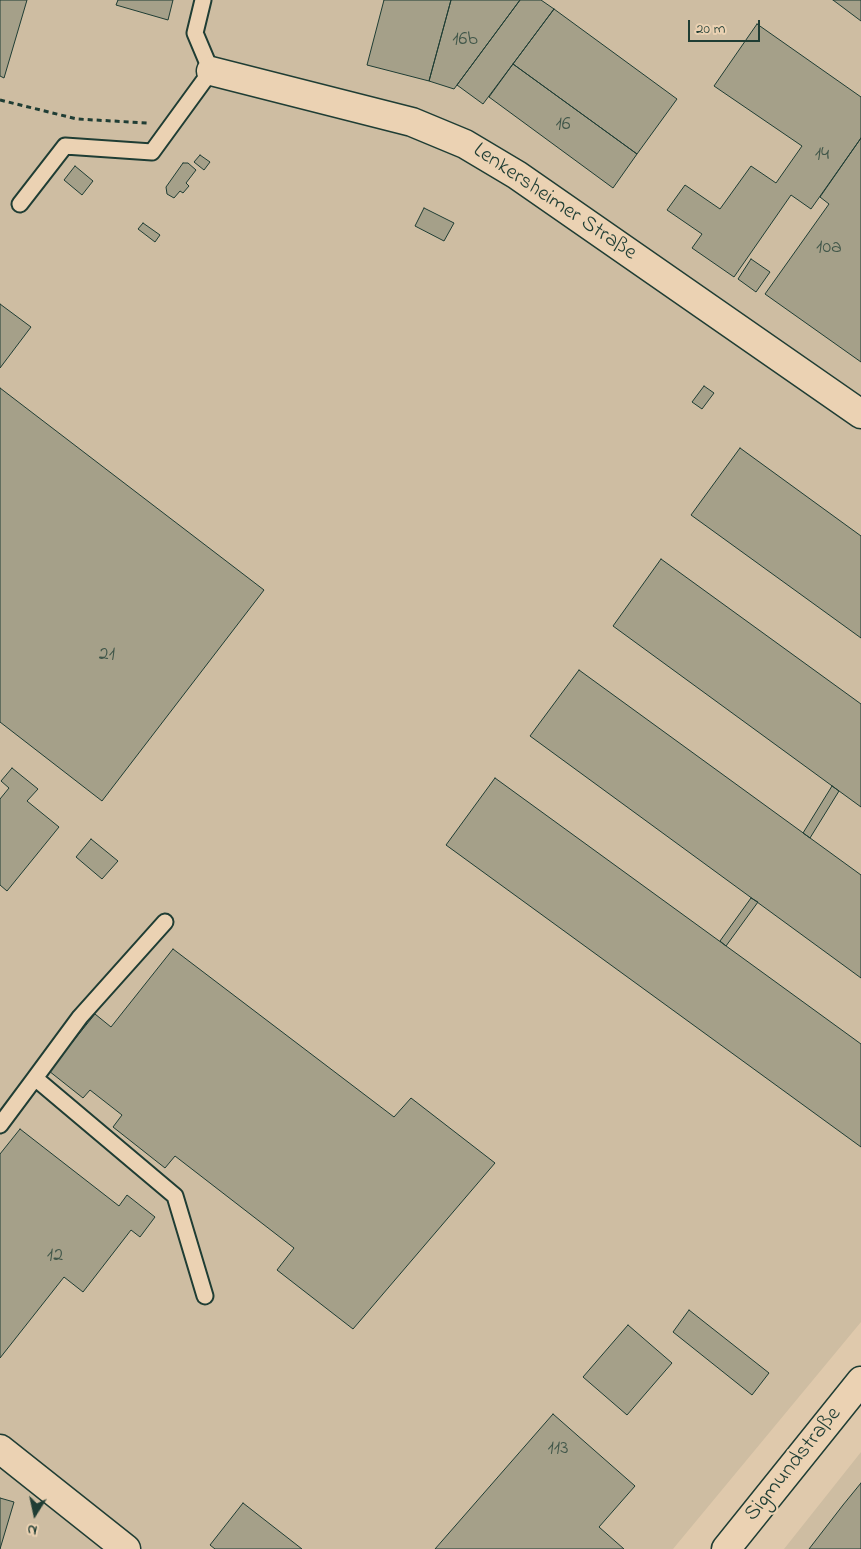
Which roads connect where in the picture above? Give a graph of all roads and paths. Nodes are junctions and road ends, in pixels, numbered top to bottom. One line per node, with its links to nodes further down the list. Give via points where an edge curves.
1 (203, 0): 2 (lane, via 195,33)
2 (211, 71): 4 (lane); 6 (street, Lenkersheimer Straße, via 412,122 465,144 518,175)
3 (0, 100): 4 (path, via 77,119)
4 (171, 124): 5 (lane, via 152,152 65,146)
5 (20, 204)
6 (861, 414)
7 (165, 922): 8 (lane, via 80,1017)
8 (35, 1078): 9 (lane); 10 (lane, via 175,1196)
9 (0, 1125)
10 (205, 1296)
11 (861, 1381): 14 (street, Sigmundstraße)
12 (0, 1449): 13 (street)
13 (126, 1549)
14 (726, 1549)

